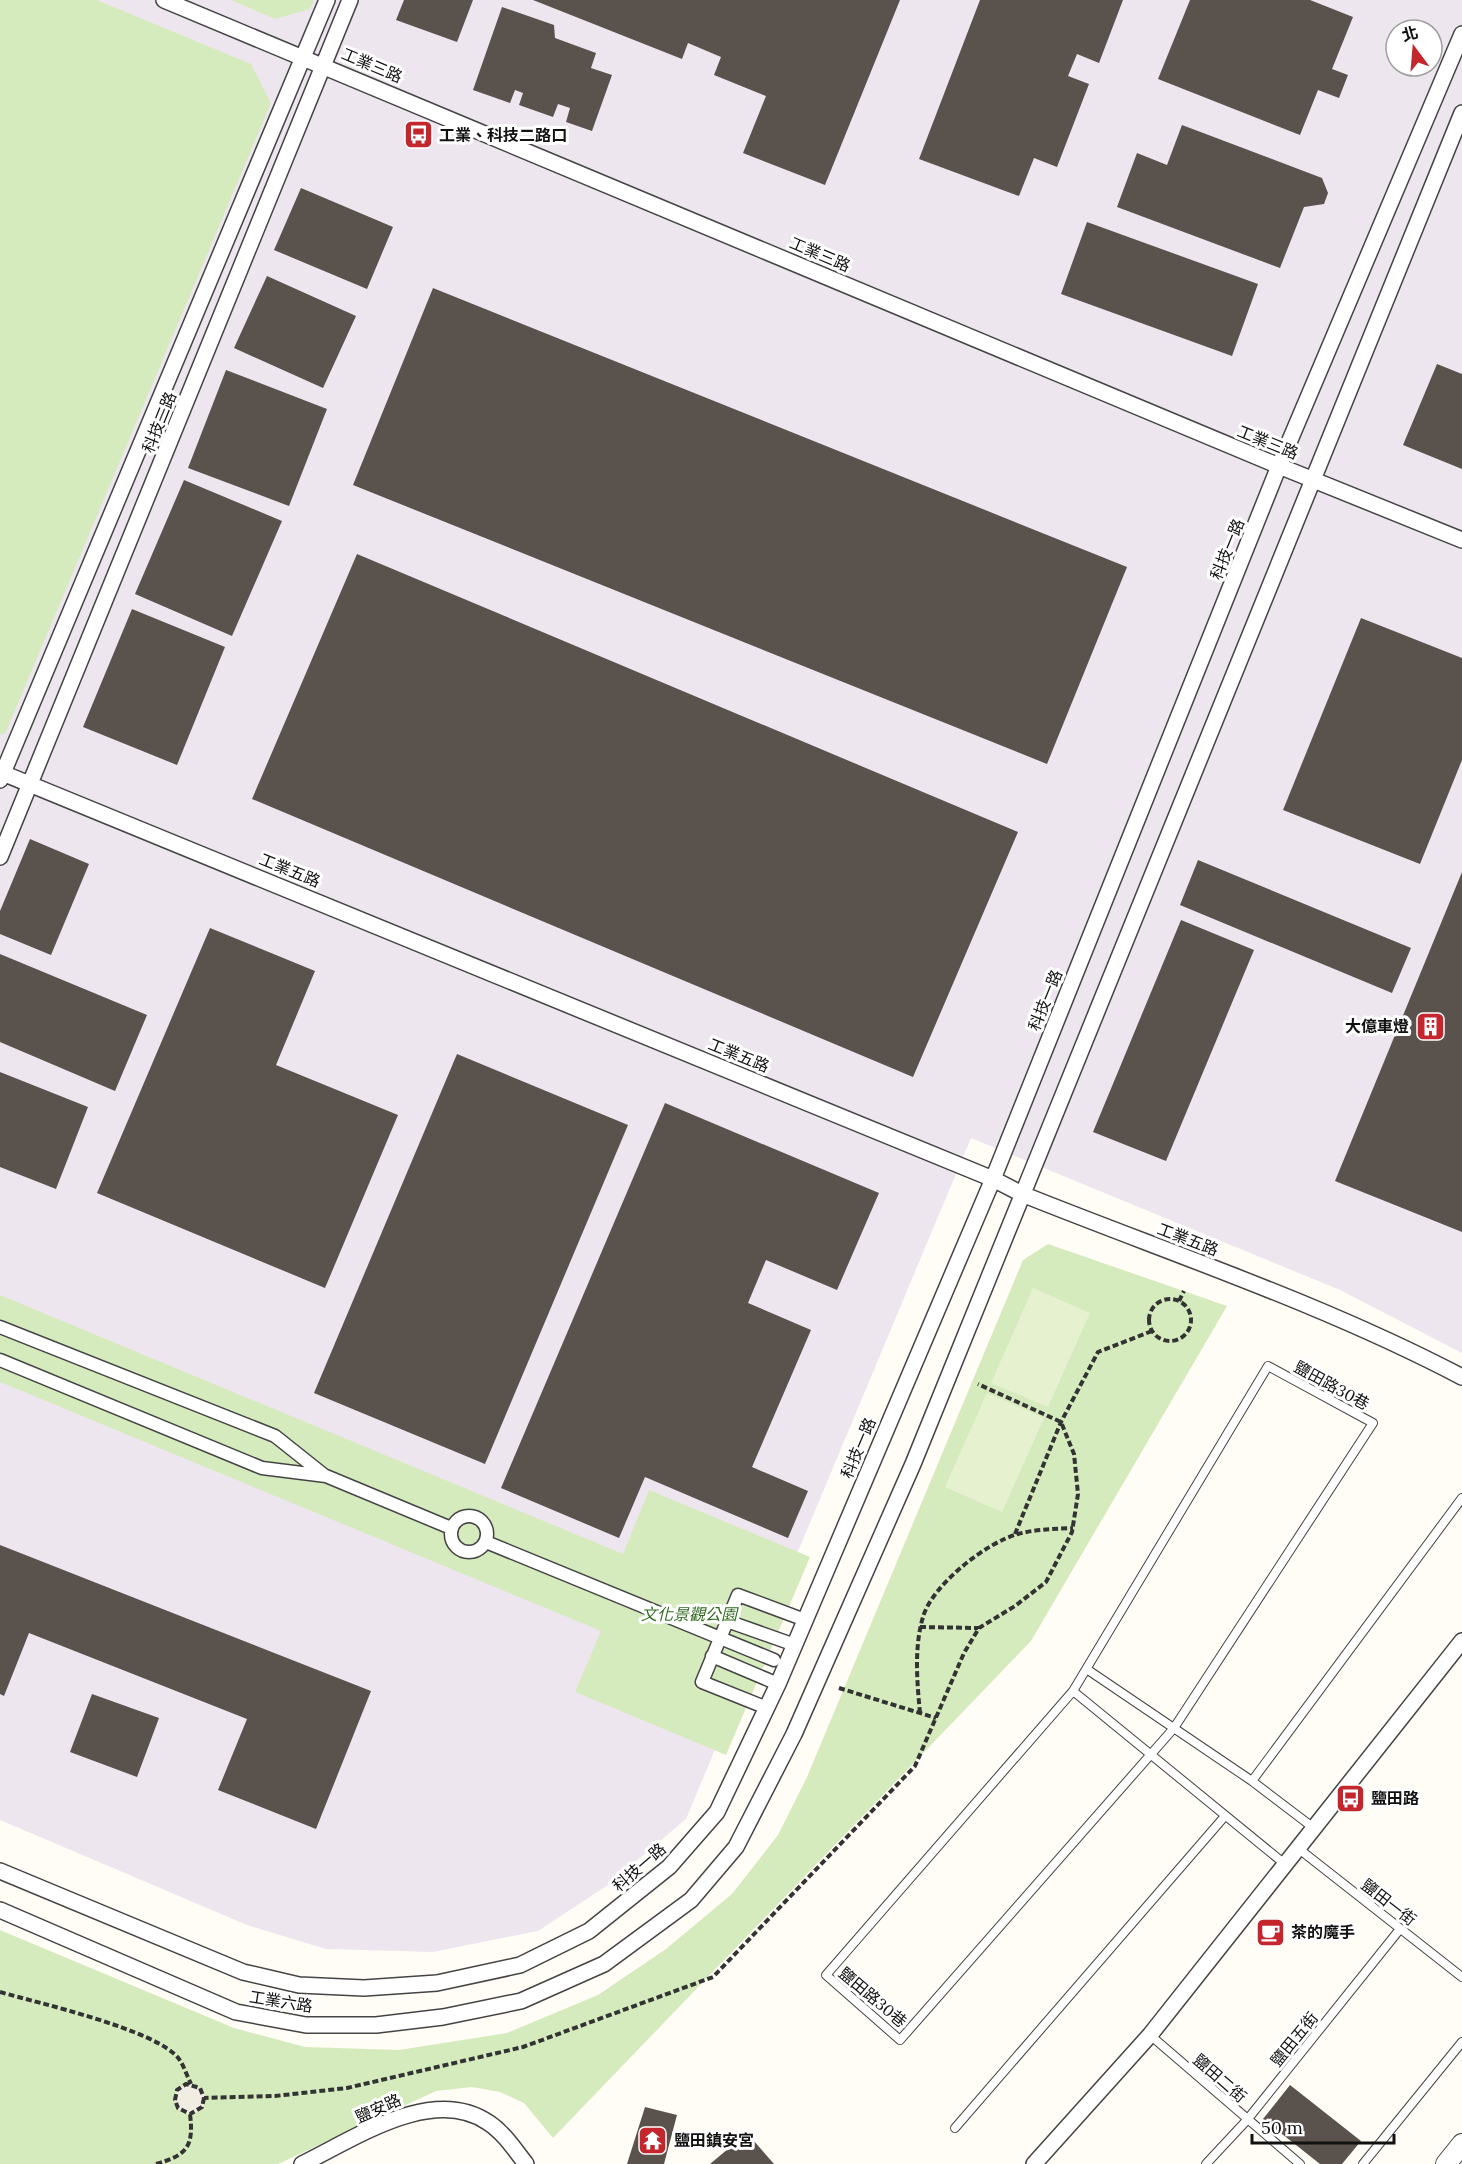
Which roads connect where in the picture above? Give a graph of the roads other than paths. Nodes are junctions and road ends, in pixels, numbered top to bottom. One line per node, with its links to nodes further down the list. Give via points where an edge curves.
1 (164, 0): 5 (street, 工業三路)
2 (327, 0): 5 (street, 科技二路)
3 (350, 0): 6 (street, 科技二路)
4 (1462, 34): 8 (street, 科技一路)
5 (304, 57): 6 (street, 工業三路); 11 (street, 科技二路)
6 (325, 65): 8 (street, 工業三路); 12 (street, 科技二路)
7 (1462, 113): 9 (street)
8 (1279, 466): 9 (street, 工業三路); 14 (street, 科技一路)
9 (1315, 480): 10 (street, 工業三路); 15 (street)
10 (1462, 540)
11 (1, 775): 12 (street, 工業五路)
12 (30, 784): 13 (street, 科技二路); 14 (street, 工業五路)
13 (0, 857)
14 (993, 1179): 15 (street, 工業五路); 23 (street, 科技一路)
15 (1022, 1194): 18 (street, 工業五路, via 1292,1300 1405,1347); 42 (street, 工業六路, via 903,1485 794,1734 736,1846 691,1900 604,1964 521,2001 443,2017 376,2025 306,2025 236,2012)
16 (0, 1327): 19 (street, via 275,1436)
17 (0, 1360): 19 (street, via 262,1468)
18 (1462, 1377)
19 (326, 1476): 21 (street)
20 (1462, 1498): 36 (lane)
21 (452, 1528): 22 (street, via 452,1541 459,1550 477,1551); 22 (street, via 464,1516 476,1517 485,1525)
22 (486, 1542): 25 (street)
23 (805, 1620): 24 (street, via 738,1595); 27 (street, 科技一路)
24 (727, 1621): 25 (street); 27 (street)
25 (720, 1638): 28 (street); 29 (street)
26 (1462, 1641): 38 (street)
27 (795, 1645): 31 (street, 科技一路)
28 (712, 1656): 31 (street); 33 (street, via 702,1682)
29 (774, 1660)
30 (1088, 1670): 32 (lane, 鹽田路30巷); 34 (lane); 34 (lane, 鹽田路30巷, via 1268,1366 1373,1423)
31 (778, 1684): 33 (street, 科技一路)
32 (1073, 1691): 35 (lane); 35 (lane, 鹽田路30巷, via 826,1975 900,2040)
33 (767, 1708): 44 (street, 科技一路, via 717,1812 669,1867)
34 (1174, 1728): 35 (lane, 鹽田路30巷); 36 (lane)
35 (1153, 1756): 37 (lane)
36 (1252, 1781): 38 (lane)
37 (1225, 1816): 40 (lane); 49 (lane)
38 (1315, 1829): 39 (street)
39 (1299, 1849): 40 (street); 43 (lane, 鹽田一街)
40 (1286, 1865): 46 (street)
41 (0, 1871): 44 (street, 工業六路, via 243,1972 299,1985 364,1988 437,1983 520,1965)
42 (0, 1910)
43 (1400, 1929): 45 (lane, 鹽田一街); 48 (lane, 鹽田五街)
44 (589, 1931)
45 (1462, 1977)
46 (1150, 2035): 48 (lane, 鹽田二街); 53 (street)
47 (1462, 2042): 56 (lane)
48 (1247, 2120): 54 (lane, 鹽田五街); 55 (lane, 鹽田二街)
49 (955, 2128)
50 (1462, 2144): 57 (street)
51 (302, 2164): 52 (street, 鹽安路, via 409,2112 439,2109 468,2113 489,2123 512,2144)
52 (526, 2164)
53 (1034, 2164)
54 (1206, 2164)
55 (1300, 2164)
56 (1363, 2164)
57 (1446, 2164)

